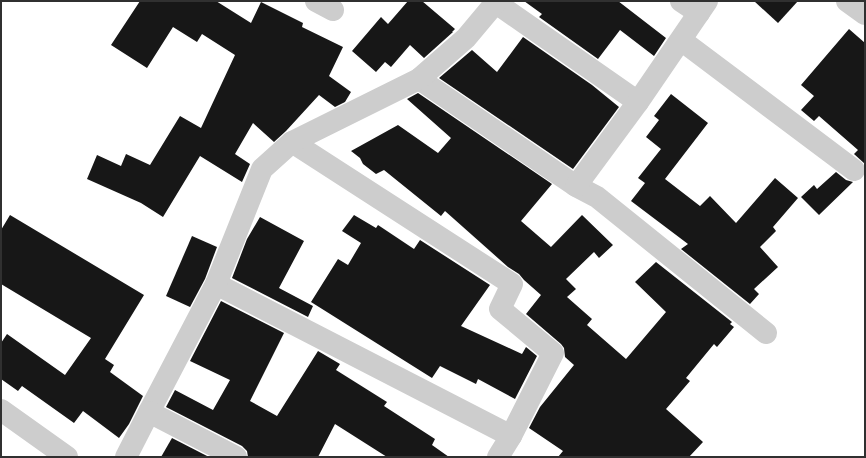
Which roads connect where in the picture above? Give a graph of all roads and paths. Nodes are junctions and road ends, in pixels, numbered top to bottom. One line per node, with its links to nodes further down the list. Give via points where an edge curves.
1 (681, 1): 4 (street)
2 (847, 1): 5 (street)
3 (497, 2): 7 (street, via 466,38); 8 (street)
4 (703, 7): 6 (street)
5 (865, 14)
6 (681, 40): 8 (street); 10 (street)
7 (419, 80): 9 (street); 11 (street)
8 (638, 102): 11 (street)
9 (292, 142): 12 (street, via 262,169); 16 (street, via 512,284 500,308 553,353)
10 (854, 170)
11 (576, 186): 13 (street, via 597,197)
12 (216, 284): 15 (street); 16 (street)
13 (766, 333)
14 (1, 410): 17 (street)
15 (149, 412): 18 (street); 19 (street)
16 (511, 436): 20 (street)
17 (67, 457)
18 (126, 457)
19 (236, 457)
20 (498, 457)

